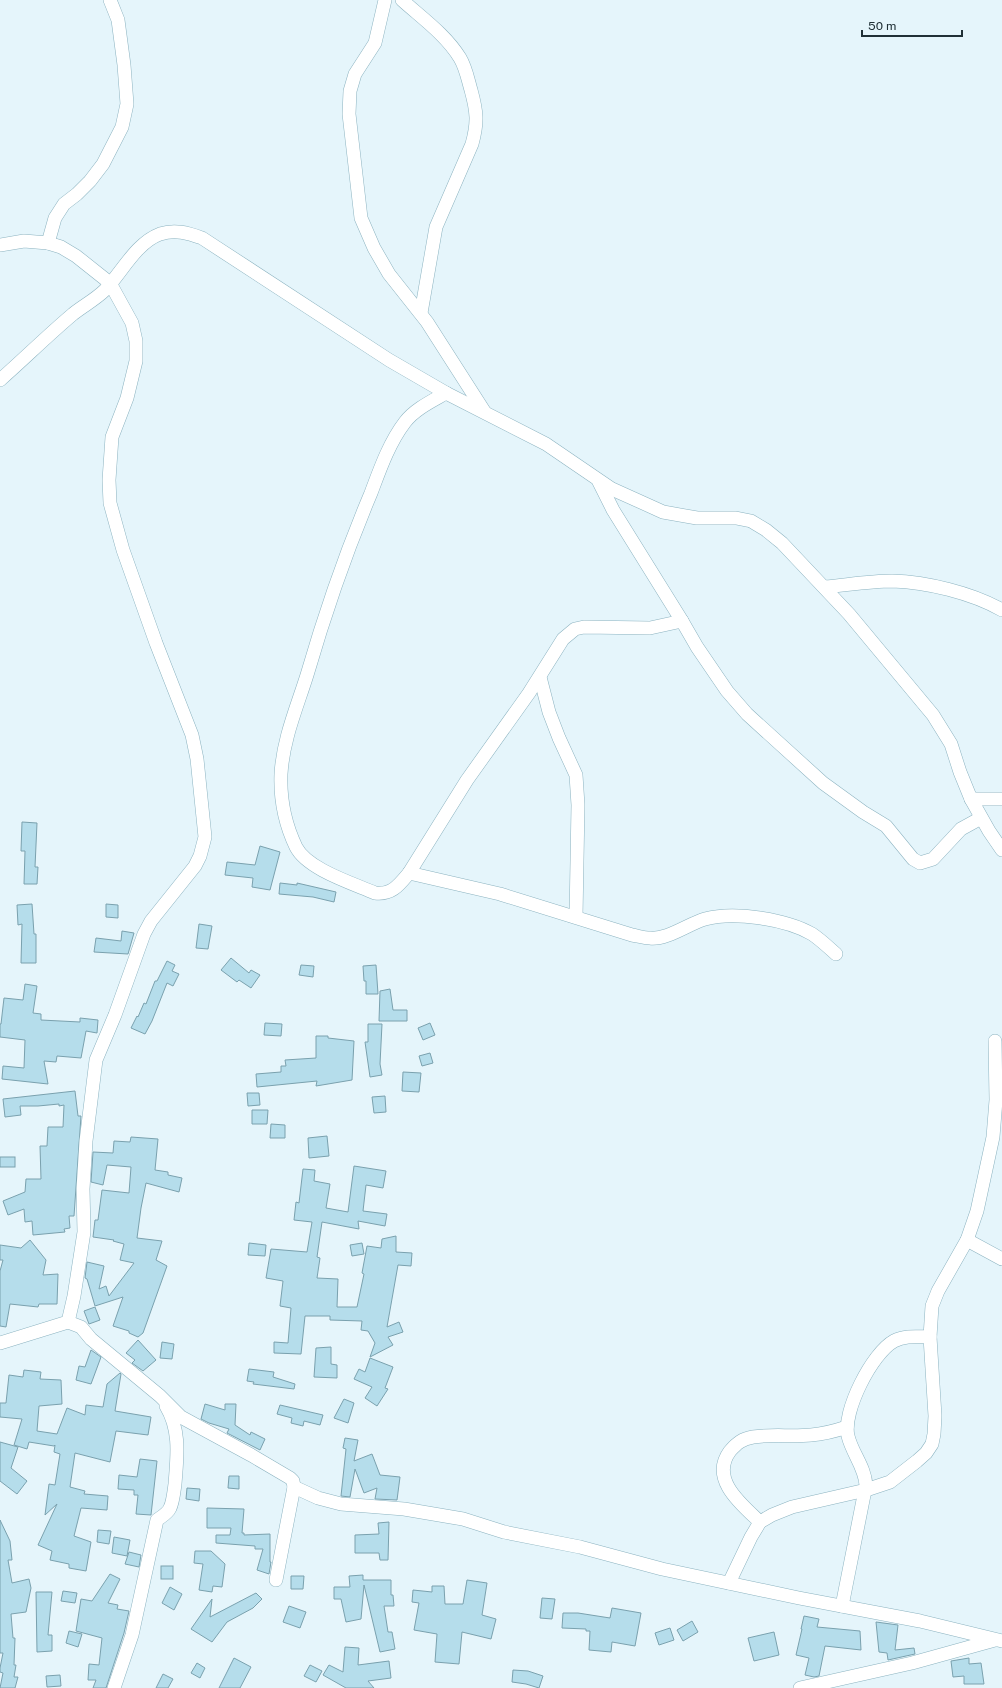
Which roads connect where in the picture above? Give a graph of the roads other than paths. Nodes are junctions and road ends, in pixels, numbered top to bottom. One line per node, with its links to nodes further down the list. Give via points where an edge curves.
1 (110, 0): 4 (street, via 118,20 124,65 126,104 122,127 103,164 85,186 64,204 55,218)
2 (385, 0): 7 (street, via 375,43 355,74 350,91 349,114 357,194 361,218 374,248 389,274)
3 (402, 0): 7 (street, via 448,42 461,60 477,110 472,144 436,226)
4 (48, 243): 5 (street, via 24,241); 6 (street, via 76,256)
5 (0, 245)
6 (110, 283): 8 (street, via 104,291 73,314); 9 (street, via 148,241 160,234 186,232 202,238 349,335); 26 (street, via 132,323 137,351 127,398 112,437 110,503 122,550 192,735 197,759 204,837 195,866 151,921 144,934 96,1060 83,1189 84,1232)
7 (421, 313): 10 (street)
8 (0, 380)
9 (446, 392): 10 (street); 20 (street, via 406,422 384,462 357,526 325,614 288,734 281,773 282,801 287,825 296,847 311,864 375,893 384,894 398,886)
10 (484, 412): 11 (street, via 546,444)
11 (598, 480): 12 (street, via 662,512 697,518 736,518 751,521 782,543); 14 (street, via 613,510)
12 (824, 587): 13 (street, via 892,581 916,583 971,596); 16 (street, via 933,715 950,744)
13 (1002, 610)
14 (682, 620): 15 (street, via 650,628 575,629 563,639); 18 (street, via 713,672 747,714 823,783 886,826 913,859 920,863 933,859 961,829)
15 (540, 677): 20 (street, via 468,780); 21 (street, via 549,712 576,775)
16 (971, 799): 17 (street); 18 (street)
17 (1002, 799)
18 (981, 818): 19 (street)
19 (1002, 850)
20 (409, 873): 21 (street, via 500,894)
21 (576, 917): 22 (street, via 651,939 663,937 706,919 750,917 789,924 801,929 822,941)
22 (836, 954)
23 (995, 1040): 24 (street, via 996,1100 993,1137 975,1217)
24 (967, 1240): 25 (street); 27 (street, via 932,1306)
25 (1002, 1259)
26 (68, 1322): 28 (street); 29 (street, via 81,1327 91,1339)
27 (930, 1337): 30 (street, via 904,1337 887,1346 861,1381); 32 (street, via 935,1416 932,1444 926,1453 890,1482)
28 (0, 1343)
29 (160, 1396): 31 (street, via 181,1417 290,1478); 38 (street, via 177,1435 174,1490 170,1509 157,1520 132,1635)
30 (847, 1427): 32 (street, via 848,1436 864,1474); 33 (street, via 811,1436 752,1437 739,1441 725,1462 726,1481 732,1495)
31 (294, 1487): 34 (street); 35 (street, via 331,1502 404,1509 456,1518 504,1532 580,1547 636,1563)
32 (866, 1490): 33 (street, via 792,1507); 36 (street)
33 (760, 1522): 35 (street)
34 (276, 1580)
35 (729, 1583): 36 (street)
36 (842, 1606): 37 (street)
37 (999, 1640): 39 (street)
38 (114, 1688)
39 (800, 1688)

